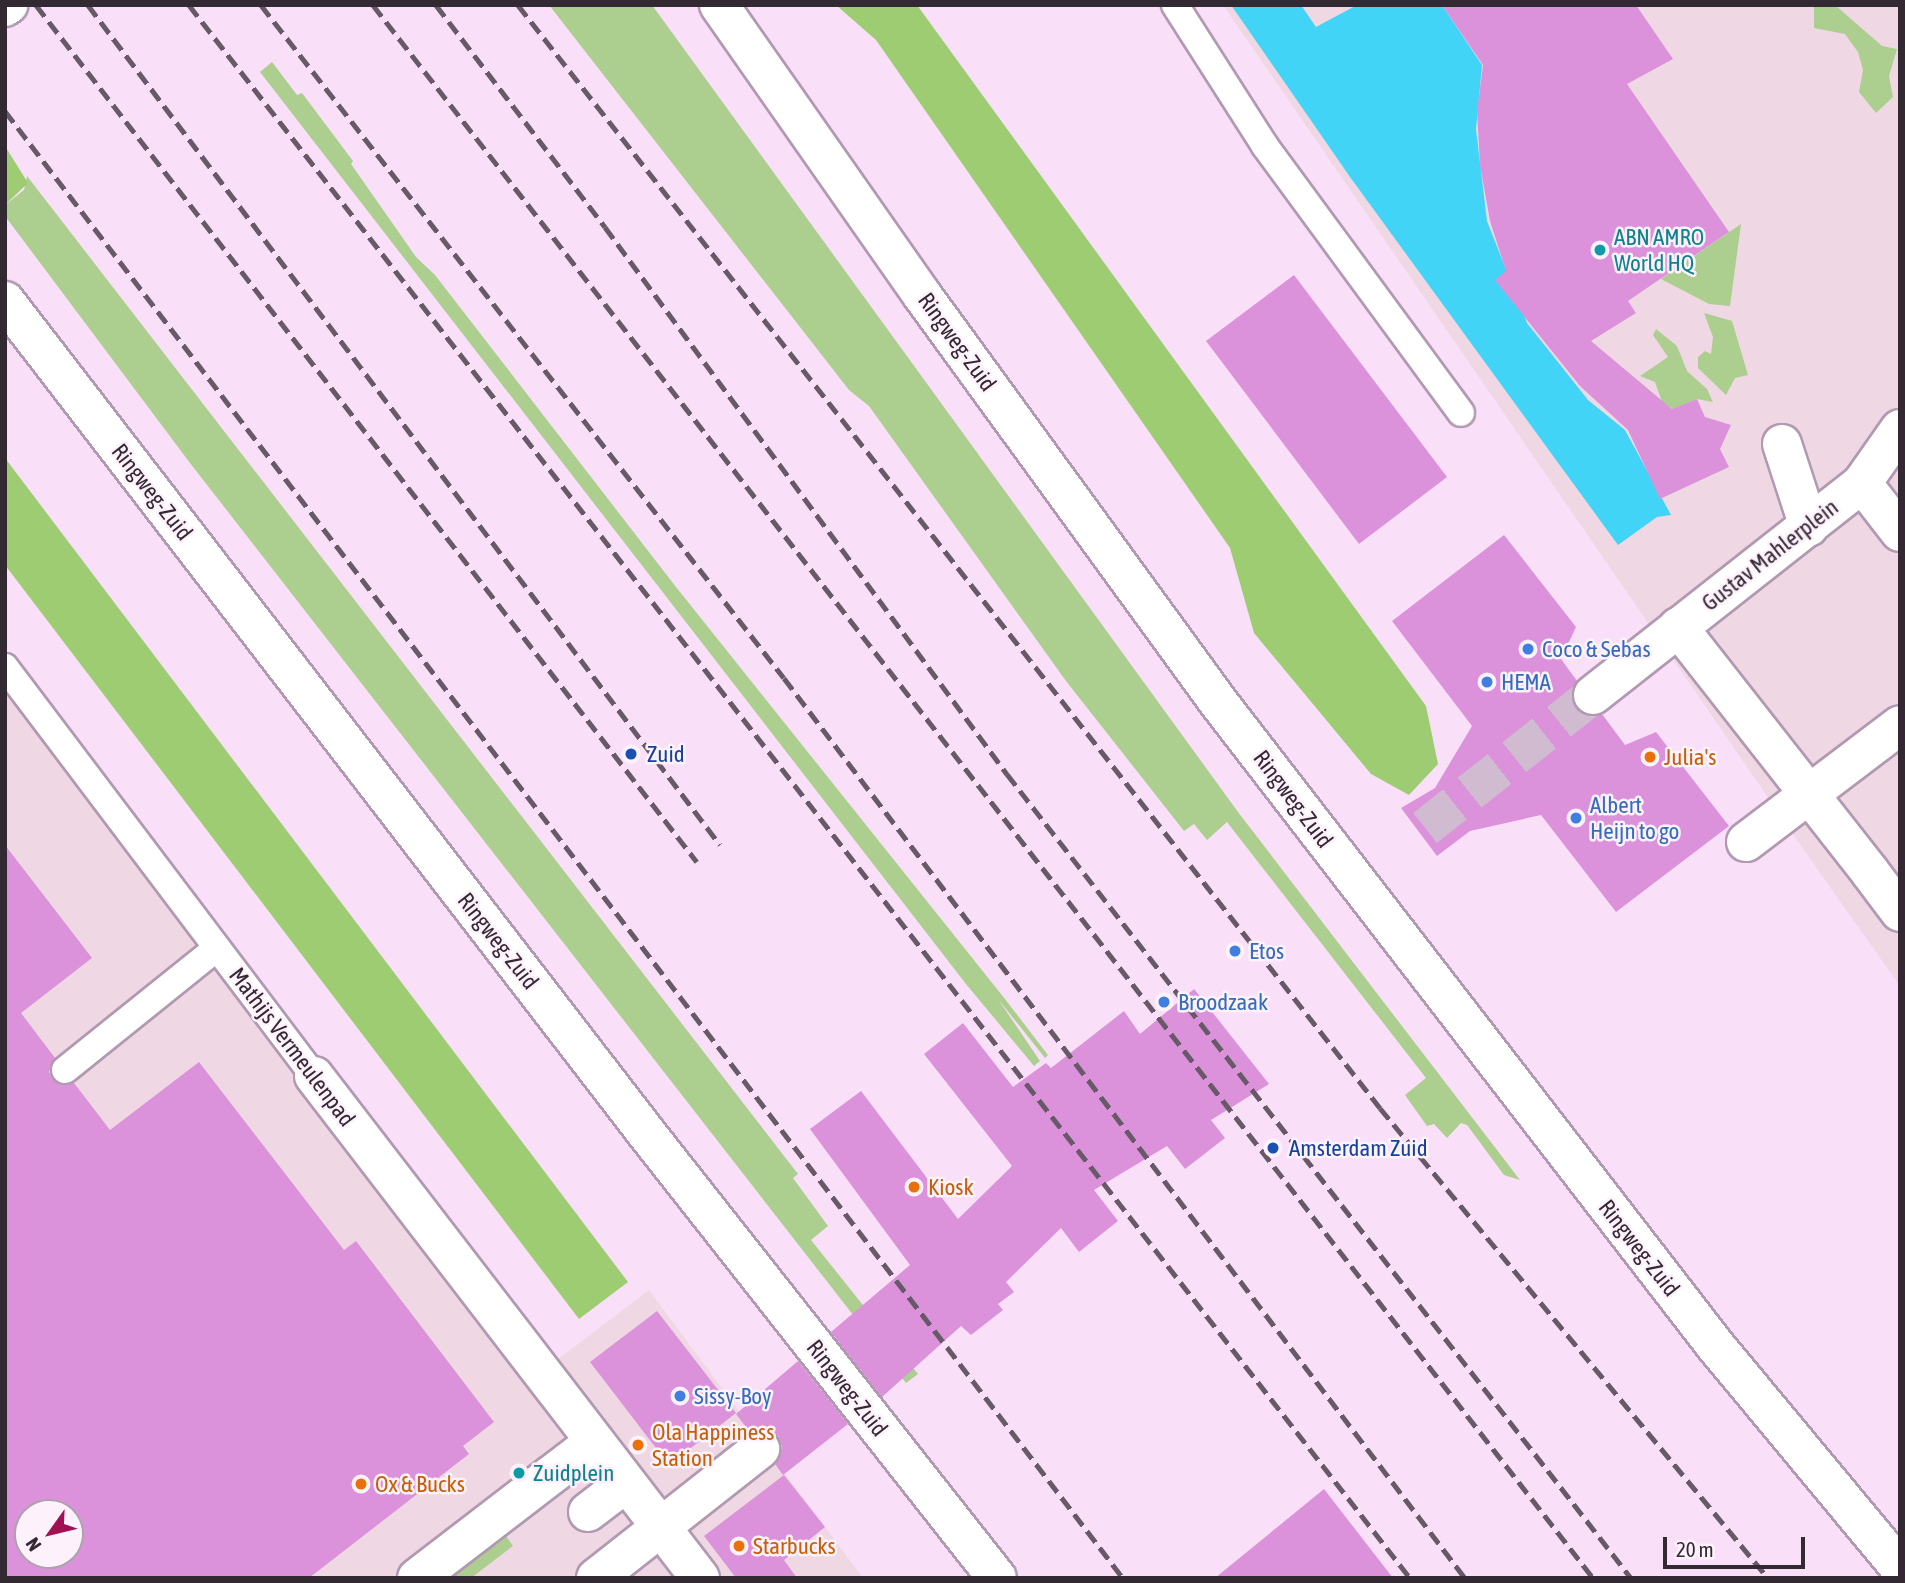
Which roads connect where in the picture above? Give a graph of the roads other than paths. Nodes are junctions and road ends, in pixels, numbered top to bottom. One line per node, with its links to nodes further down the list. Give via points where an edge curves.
1 (719, 5): 25 (main road, Ringweg-Zuid, via 922,295 1219,703 1706,1334)
2 (1175, 5): 4 (lane, via 1265,146)
3 (5, 301): 29 (main road, Ringweg-Zuid)
4 (1461, 413)
5 (1900, 429): 7 (main road, Gustav Mahlerplein)
6 (1782, 444): 8 (main road)
7 (1862, 483): 8 (main road, Gustav Mahlerplein); 9 (main road, Gustav Mahlerplein)
8 (1809, 527): 10 (main road, Gustav Mahlerplein)
9 (1900, 533)
10 (1678, 627): 12 (main road, Gustav Mahlerplein); 14 (main road, Gustav Mahlerplein)
11 (5, 667): 17 (lane, Mathijs Vermeulenpad)
12 (1593, 695)
13 (1900, 725): 14 (main road)
14 (1808, 794): 15 (main road); 16 (main road, Gustav Mahlerplein)
15 (1746, 842)
16 (1900, 912)
17 (217, 948): 18 (lane); 19 (lane, Mathijs Vermeulenpad)
18 (65, 1070)
19 (314, 1076): 20 (main road, Mathijs Vermeulenpad)
20 (587, 1433): 22 (main road); 26 (main road)
21 (760, 1449): 24 (main road)
22 (626, 1483): 23 (main road); 24 (main road)
23 (588, 1512)
24 (660, 1528): 27 (main road); 28 (main road)
25 (1900, 1568)
26 (417, 1578)
27 (596, 1578)
28 (700, 1578)
29 (996, 1578)

